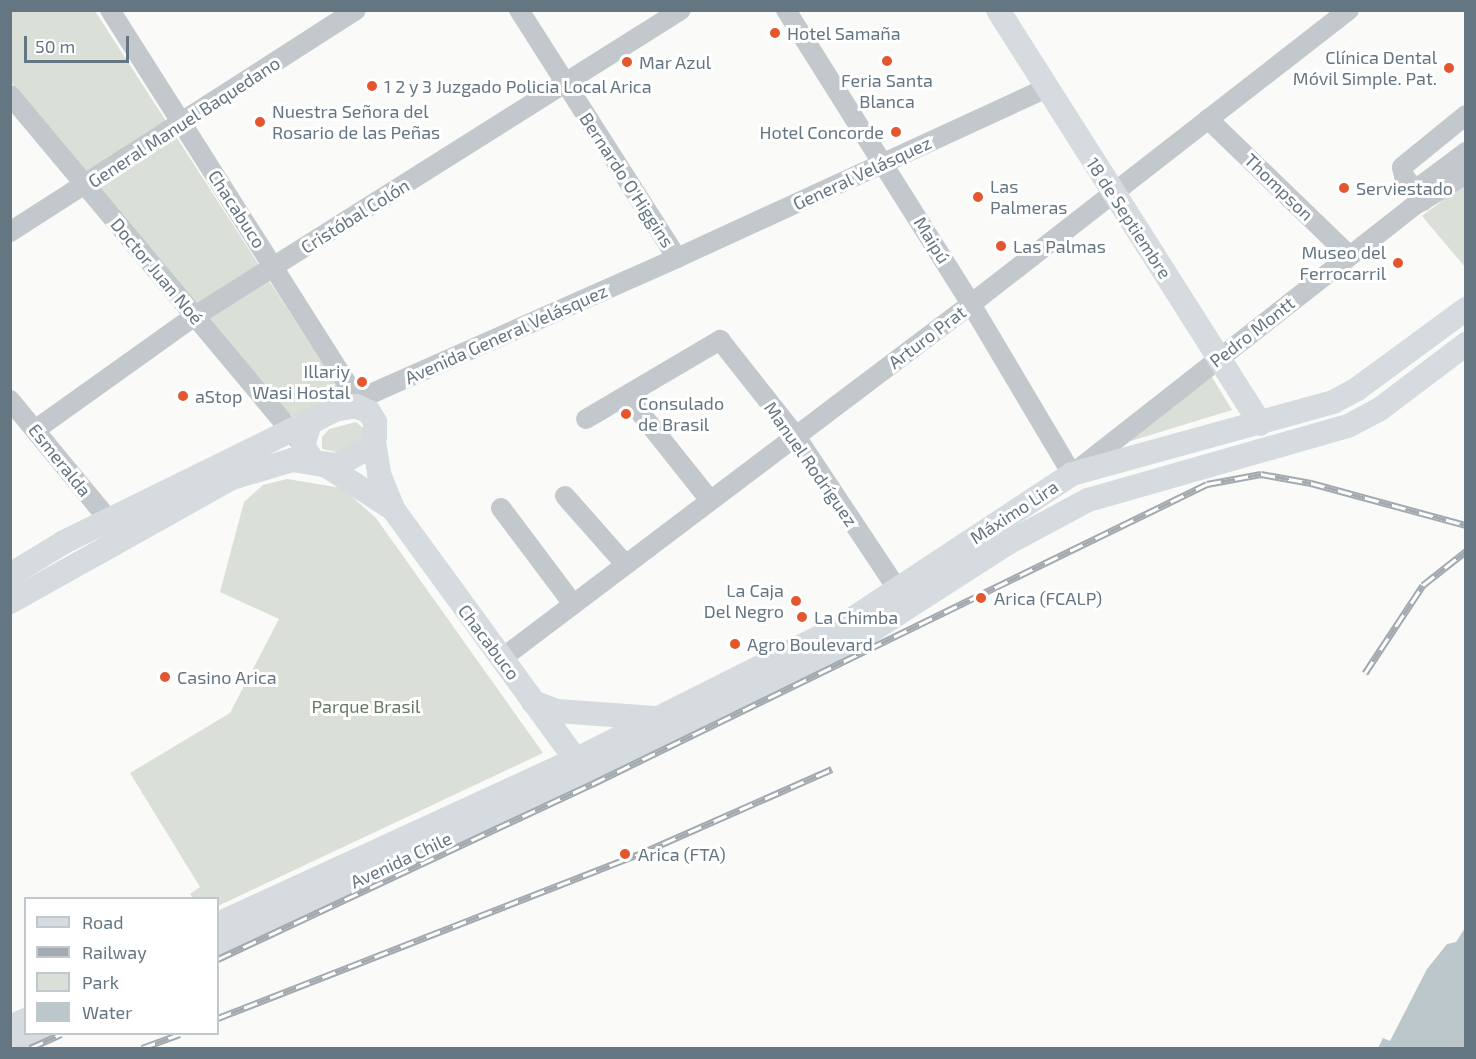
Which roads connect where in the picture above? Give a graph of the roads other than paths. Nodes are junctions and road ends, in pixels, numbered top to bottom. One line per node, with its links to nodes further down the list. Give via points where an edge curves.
1 (110, 10): 13 (street, Chacabuco)
2 (356, 10): 13 (street, General Manuel Baquedano)
3 (519, 10): 8 (street, Bernardo O'Higgins)
4 (681, 10): 8 (street, Cristóbal Colón)
5 (786, 10): 15 (street, Maipú)
6 (998, 10): 9 (main road, 18 de Septiembre)
7 (1349, 10): 12 (street, Arturo Prat)
8 (566, 83): 22 (street, Bernardo O'Higgins); 23 (street, Cristóbal Colón)
9 (1047, 88): 15 (street, General Velásquez); 18 (main road, 18 de Septiembre)
10 (10, 95): 17 (street, Doctor Juan Noé)
11 (1466, 115): 19 (street, via 1402,167)
12 (1208, 119): 18 (street, Arturo Prat); 21 (street, Thompson)
13 (182, 123): 17 (street, General Manuel Baquedano); 23 (street, Chacabuco)
14 (1466, 152): 19 (street, Pedro Montt)
15 (884, 163): 22 (street, General Velásquez); 24 (street, Maipú)
16 (1466, 174): 19 (street, Pedro Montt)
17 (86, 186): 20 (street, General Manuel Baquedano); 26 (street, Doctor Juan Noé)
18 (1113, 194): 24 (street, Arturo Prat); 28 (main road, 18 de Septiembre)
19 (1419, 195): 21 (street, Pedro Montt)
20 (10, 232)
21 (1350, 256): 28 (street, Pedro Montt)
22 (677, 258): 31 (street, Avenida General Velásquez)
23 (273, 267): 26 (street, Cristóbal Colón); 31 (street, Chacabuco)
24 (971, 304): 35 (street, Arturo Prat); 39 (street, Maipú)
25 (1466, 309): 33 (main road, Máximo Lira, via 1357,389 1333,402)
26 (195, 316): 34 (street, Cristóbal Colón); 36 (street, Doctor Juan Noé)
27 (1466, 344): 53 (main road, Máximo Lira, via 1380,409 1348,426 1088,500 1008,543 851,644)
28 (1220, 358): 33 (main road, 18 de Septiembre); 39 (street, Pedro Montt)
29 (627, 396): 32 (street); 35 (street, Manuel Rodríguez, via 720,340); 41 (street)
30 (10, 400): 34 (street, Esmeralda)
31 (360, 404): 36 (main road, via 327,413); 37 (main road, via 375,422)
32 (586, 419)
33 (1261, 424): 39 (main road, Máximo Lira)
34 (35, 429): 44 (street, Esmeralda)
35 (795, 435): 41 (street, Arturo Prat); 47 (street, Manuel Rodríguez)
36 (297, 439): 38 (main road, via 311,460); 44 (main road)
37 (374, 441): 38 (main road, via 349,460); 43 (main road, Chacabuco, via 379,474)
38 (324, 465): 43 (main road, Chacabuco); 48 (main road, via 284,461 232,478)
39 (1072, 474): 47 (main road, Máximo Lira)
40 (565, 496): 45 (street)
41 (709, 499): 45 (street, Arturo Prat)
42 (501, 508): 49 (street)
43 (393, 509): 50 (main road, Chacabuco)
44 (109, 520): 46 (main road)
45 (625, 564): 49 (street, Arturo Prat)
46 (10, 574)
47 (898, 590): 52 (main road, Máximo Lira, via 840,627)
48 (10, 602)
49 (573, 604): 50 (street, Arturo Prat)
50 (501, 659): 51 (main road, Chacabuco)
51 (533, 702): 52 (main road, via 557,711); 53 (main road, Chacabuco)
52 (657, 718): 53 (main road, Máximo Lira)
53 (581, 766): 54 (main road, Avenida Chile); 55 (main road, Avenida Chile)
54 (219, 924)
55 (219, 947)
56 (24, 1021): 57 (main road)
57 (10, 1027)
58 (37, 1035): 59 (main road)
59 (10, 1048)

